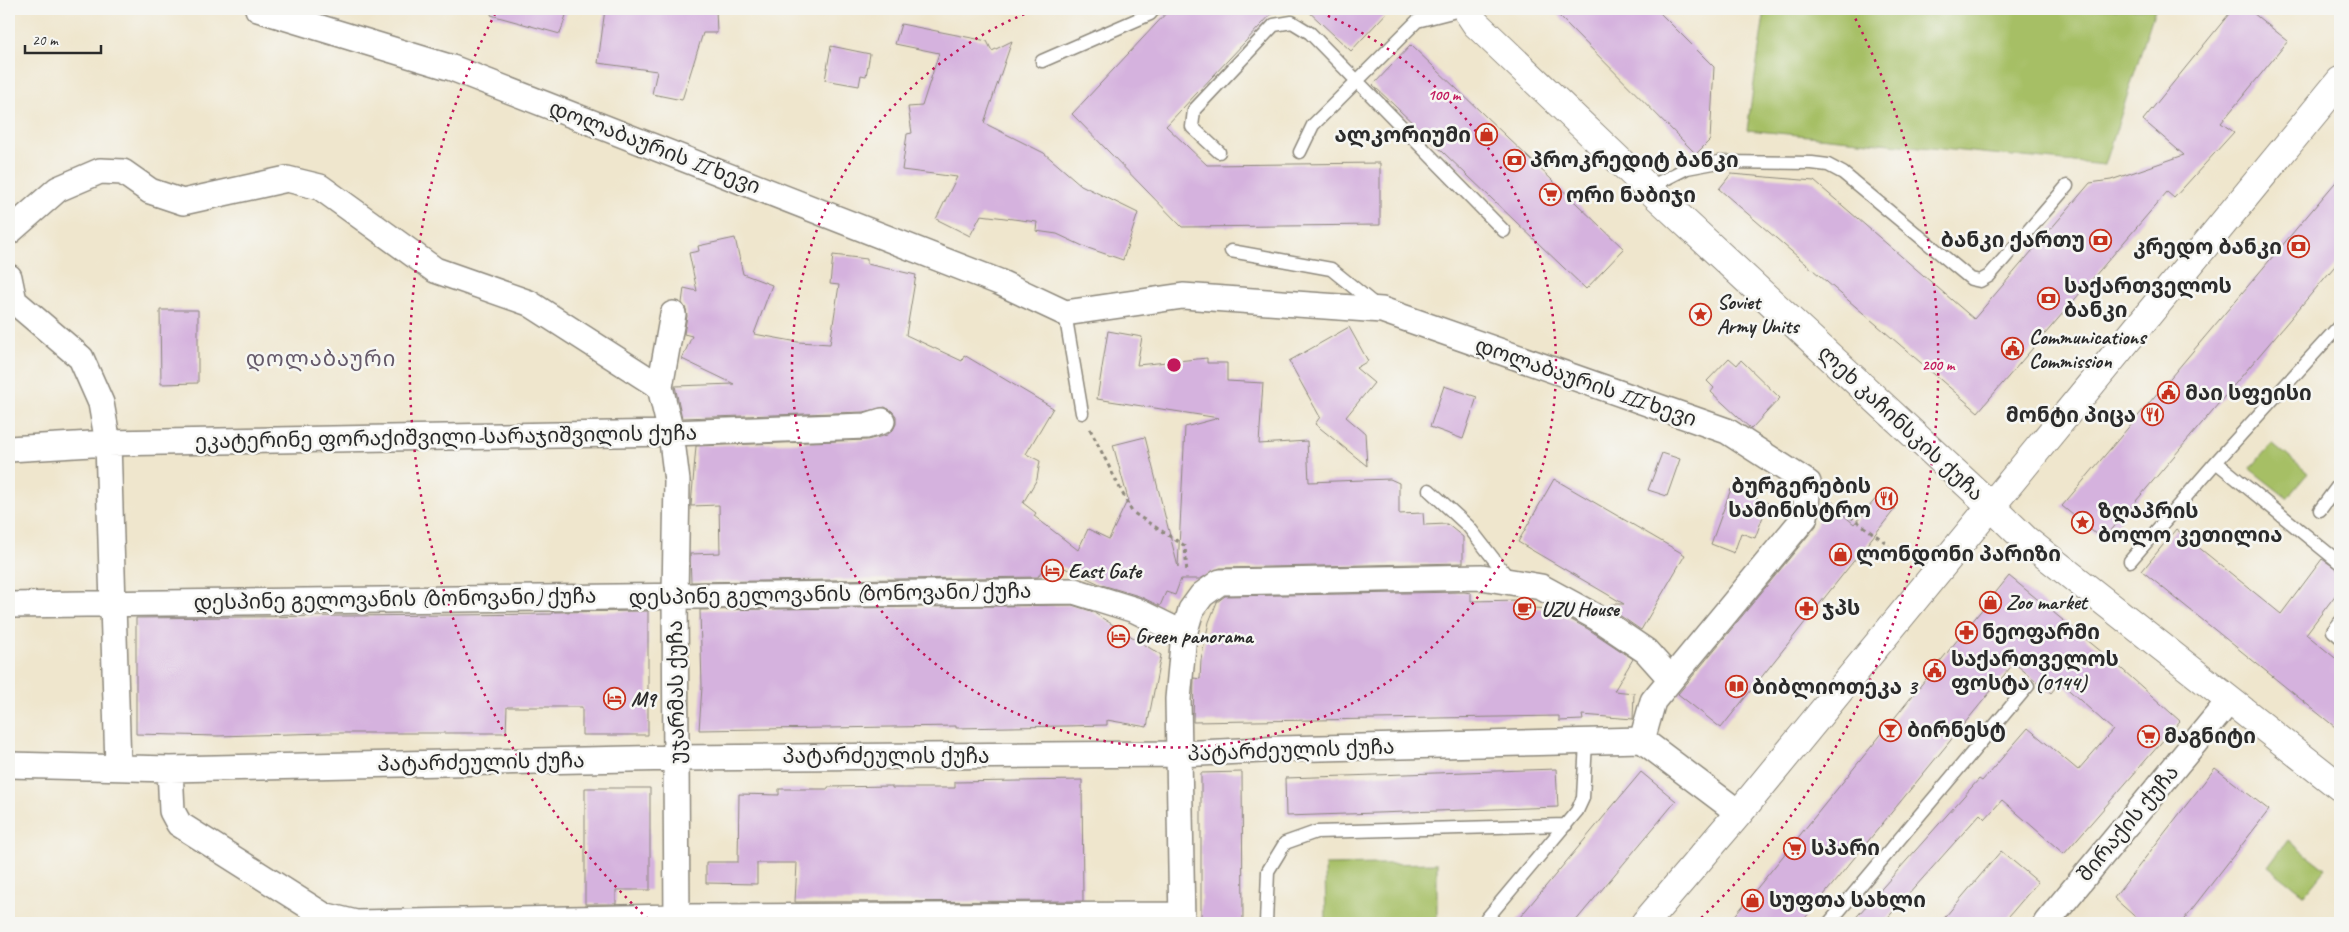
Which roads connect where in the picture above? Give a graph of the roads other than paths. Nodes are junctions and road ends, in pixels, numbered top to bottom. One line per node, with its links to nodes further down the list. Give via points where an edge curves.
1 (258, 9): 15 (street, დოლაბაურის II ხევი, via 452,68 999,282)
2 (1154, 9): 4 (lane, via 1150,14)
3 (1465, 9): 5 (lane, via 1417,20); 10 (main road, ლეხ კაჩინსკის ქუჩა, via 1476,24)
4 (1042, 61)
5 (1356, 80): 7 (lane, via 1310,32 1292,22 1274,26 1194,110 1192,127); 8 (lane, via 1313,124); 11 (lane)
6 (2340, 81): 28 (main road)
7 (1219, 152)
8 (1300, 152)
9 (2067, 186): 10 (lane, via 1988,276 1980,281 1971,279 1843,173 1828,165 1720,162 1687,168)
10 (1648, 188): 28 (main road, ლეხ კაჩინსკის ქუჩა)
11 (1504, 231)
12 (9, 232): 19 (street, via 58,188 100,171 123,172 150,191 183,202 287,179 320,187 435,270 529,303)
13 (1231, 251): 16 (lane, via 1331,269)
14 (11, 293): 23 (street, via 81,358 101,402)
15 (1055, 308): 16 (street, დოლაბაურის III ხევი, via 1183,296); 20 (lane)
16 (1382, 310): 39 (street, დოლაბაურის III ხევი, via 1727,431 1808,483 1805,517)
17 (673, 314): 19 (street, უჯარმას ქუჩა)
18 (2340, 325): 25 (lane)
19 (660, 387): 22 (street, უჯარმას ქუჩა)
20 (1082, 413)
21 (882, 421): 22 (street, ეკატერინე ფორაქიშვილი-სარაჯიშვილის ქუჩა, via 866,426)
22 (671, 433): 23 (street, ეკატერინე ფორაქიშვილი-სარაჯიშვილის ქუჩა); 33 (street, უჯარმას ქუჩა, via 677,480)
23 (108, 443): 24 (street, ეკატერინე ფორაქიშვილი-სარაჯიშვილის ქუჩა); 34 (street)
24 (9, 449)
25 (2216, 462): 30 (lane); 31 (lane)
26 (2340, 483): 29 (lane)
27 (1429, 490): 32 (lane, via 1468,526)
28 (1991, 506): 41 (main road, ლეხ კაჩინსკის ქუჩა, via 2026,540); 50 (main road)
29 (2320, 510)
30 (2130, 561)
31 (2340, 563)
32 (1512, 582): 37 (street, via 1482,577 1220,582 1202,595 1191,610); 39 (street, via 1541,587 1596,617 1646,651)
33 (675, 596): 34 (street, დესპინე გელოვანის (ბონოვანი) ქუჩა); 37 (street, დესპინე გელოვანის (ბონოვანი) ქუჩა, via 1074,591 1135,610); 45 (street, უჯარმას ქუჩა)
34 (113, 603): 35 (street, დესპინე გელოვანის (ბონოვანი) ქუჩა); 47 (street)
35 (9, 604)
36 (2340, 622): 38 (lane, via 2333,631)
37 (1184, 634): 44 (street, via 1178,699)
38 (2340, 637)
39 (1672, 679): 42 (street, via 1653,701)
40 (2028, 686): 57 (lane)
41 (2230, 700): 49 (main road, ლეხ კაჩინსკის ქუჩა); 58 (street, შირაქის ქუჩა)
42 (1642, 740): 43 (street, პატარძეულის ქუჩა); 50 (street)
43 (1586, 742): 44 (street, პატარძეულის ქუჩა); 51 (lane, via 1583,798)
44 (1179, 754): 45 (street, პატარძეულის ქუჩა); 52 (street)
45 (677, 758): 48 (street, პატარძეულის ქუჩა); 53 (street, უჯარმას ქუჩა)
46 (9, 765): 47 (street, პატარძეულის ქუჩა)
47 (118, 766): 48 (street, პატარძეულის ქუჩა)
48 (170, 768): 53 (street, via 172,811 179,824 323,915 356,923)
49 (2340, 787)
50 (1739, 813): 56 (main road)
51 (1566, 825): 54 (lane, via 1316,832 1285,843 1268,871); 55 (lane)
52 (1181, 919): 53 (street)
53 (677, 920)
54 (1266, 923)
55 (1483, 923)
56 (1645, 923)
57 (1829, 923)
58 (2046, 923)

